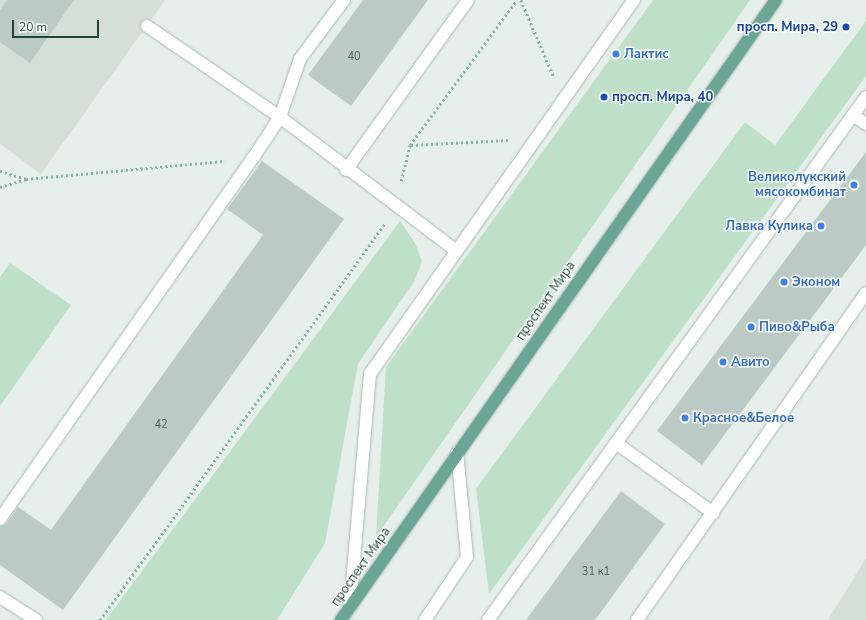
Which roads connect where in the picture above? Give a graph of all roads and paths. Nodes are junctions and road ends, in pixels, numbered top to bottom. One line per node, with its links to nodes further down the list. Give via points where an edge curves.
1 (344, 0): 11 (street, via 300,59)
2 (468, 0): 16 (street)
3 (517, 0): 14 (path)
4 (521, 0): 9 (path)
5 (634, 0): 9 (street)
6 (776, 0): 24 (main road, проспект Мира)
7 (147, 26): 11 (street)
8 (866, 97): 10 (street)
9 (564, 100): 13 (street)
10 (853, 115): 12 (street); 23 (street)
11 (280, 117): 15 (street); 16 (street)
12 (866, 124)
13 (536, 138): 14 (path); 21 (street)
14 (410, 145): 20 (path)
15 (253, 158): 18 (path); 26 (street)
16 (346, 170): 20 (street)
17 (0, 171): 18 (path)
18 (26, 179): 19 (path)
19 (0, 187)
20 (394, 205): 21 (street); 30 (path, via 380,232)
21 (456, 250): 28 (street, via 370,374)
22 (866, 293): 25 (street)
23 (616, 443): 25 (street); 33 (street)
24 (457, 452): 28 (main road, проспект Мира); 32 (street, via 467,557)
25 (713, 513): 34 (street)
26 (0, 519)
27 (0, 597): 29 (street)
28 (350, 607): 31 (main road, проспект Мира)
29 (36, 620)
30 (100, 620)
31 (341, 620)
32 (425, 620)
33 (488, 620)
34 (638, 620)

